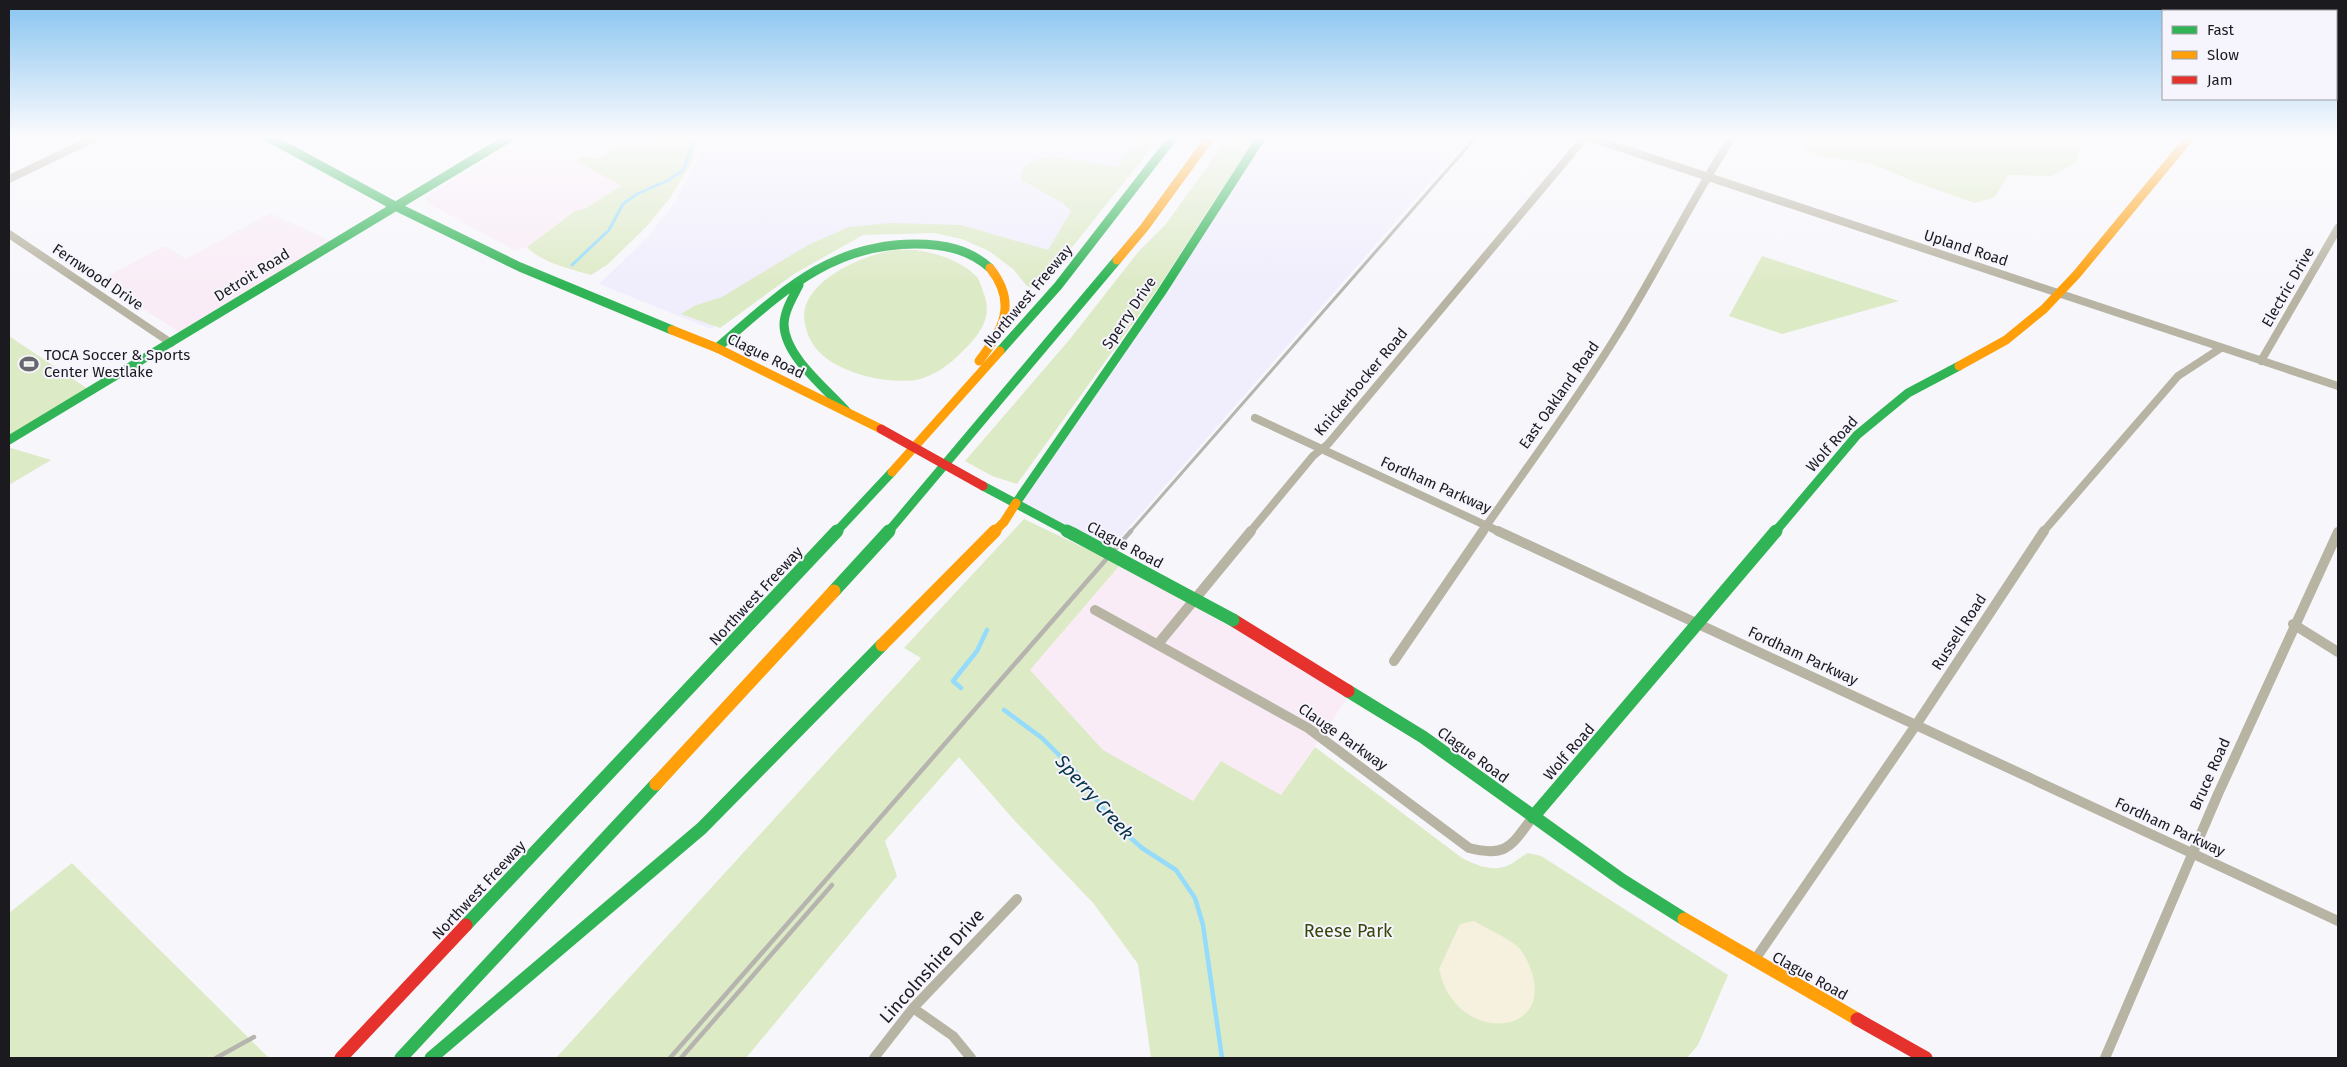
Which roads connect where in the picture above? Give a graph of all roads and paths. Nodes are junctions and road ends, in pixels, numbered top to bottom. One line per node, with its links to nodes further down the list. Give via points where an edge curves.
1 (357, 186): 10 (main road, Clague Road)
2 (425, 186): 10 (main road, Detroit Road)
3 (1136, 186): 22 (main road, Northwest Freeway, via 1058,286)
4 (1175, 186): 42 (main road, via 1144,228 879,543)
5 (1230, 186): 25 (main road, Sperry Drive, via 1161,293)
6 (1543, 186): 24 (street, Knickerbocker Road)
7 (1702, 186): 26 (street, East Oakland Road, via 1616,337)
8 (1736, 186): 14 (street, Upland Road)
9 (2150, 186): 14 (main road, Wolf Road)
10 (392, 205): 15 (main road, Detroit Road); 16 (main road, Clague Road, via 520,267)
11 (2338, 228): 18 (street, Electric Drive)
12 (9, 234): 15 (street, Fernwood Drive)
13 (805, 276): 16 (main road); 20 (main road, via 791,296 783,331 802,366 837,396); 22 (main road, via 862,248 920,242 950,247 977,257 994,272 1007,312 991,346 956,389)
14 (2061, 294): 17 (street, Upland Road); 29 (main road, Wolf Road, via 2009,338 1928,381 1880,414 1852,442)
15 (171, 343): 23 (main road, Detroit Road)
16 (717, 348): 20 (main road, Clague Road)
17 (2221, 348): 18 (street, Upland Road); 34 (street, Russell Road, via 2178,376 2041,534)
18 (2261, 361): 19 (street, Upland Road)
19 (2338, 386)
20 (847, 412): 25 (main road, Clague Road, bridge)
21 (1255, 418): 24 (street, Fordham Parkway)
22 (934, 428): 41 (main road, Northwest Freeway)
23 (9, 440)
24 (1321, 450): 26 (street, Fordham Parkway); 31 (street, Knickerbocker Road, via 1220,566)
25 (1016, 503): 35 (main road, Clague Road, bridge, via 1233,620 1423,737); 43 (main road, Sperry Drive, via 1004,522 702,828)
26 (1486, 524): 29 (street, Fordham Parkway); 33 (street, East Oakland Road)
27 (2338, 532): 30 (street, Bruce Road)
28 (1095, 610): 31 (street, Clauge Parkway)
29 (1697, 623): 34 (street, Fordham Parkway); 35 (main road, Wolf Road)
30 (2294, 624): 32 (street); 36 (street, Bruce Road)
31 (1158, 644): 35 (street, Clauge Parkway, via 1308,728 1469,848 1488,853 1509,848)
32 (2338, 652)
33 (1394, 660)
34 (1916, 724): 36 (street, Fordham Parkway); 39 (street, Russell Road)
35 (1533, 817): 39 (main road, Clague Road, via 1622,880)
36 (2191, 853): 38 (street, Fordham Parkway); 47 (street, Bruce Road)
37 (1017, 899): 40 (street, Lincolnshire Drive)
38 (2338, 921)
39 (1754, 961): 46 (main road, Clague Road)
40 (913, 1008): 44 (street, Lincolnshire Drive); 45 (street, via 954,1036)
41 (340, 1058)
42 (401, 1058)
43 (431, 1058)
44 (874, 1058)
45 (971, 1058)
46 (1926, 1058)
47 (2105, 1058)

